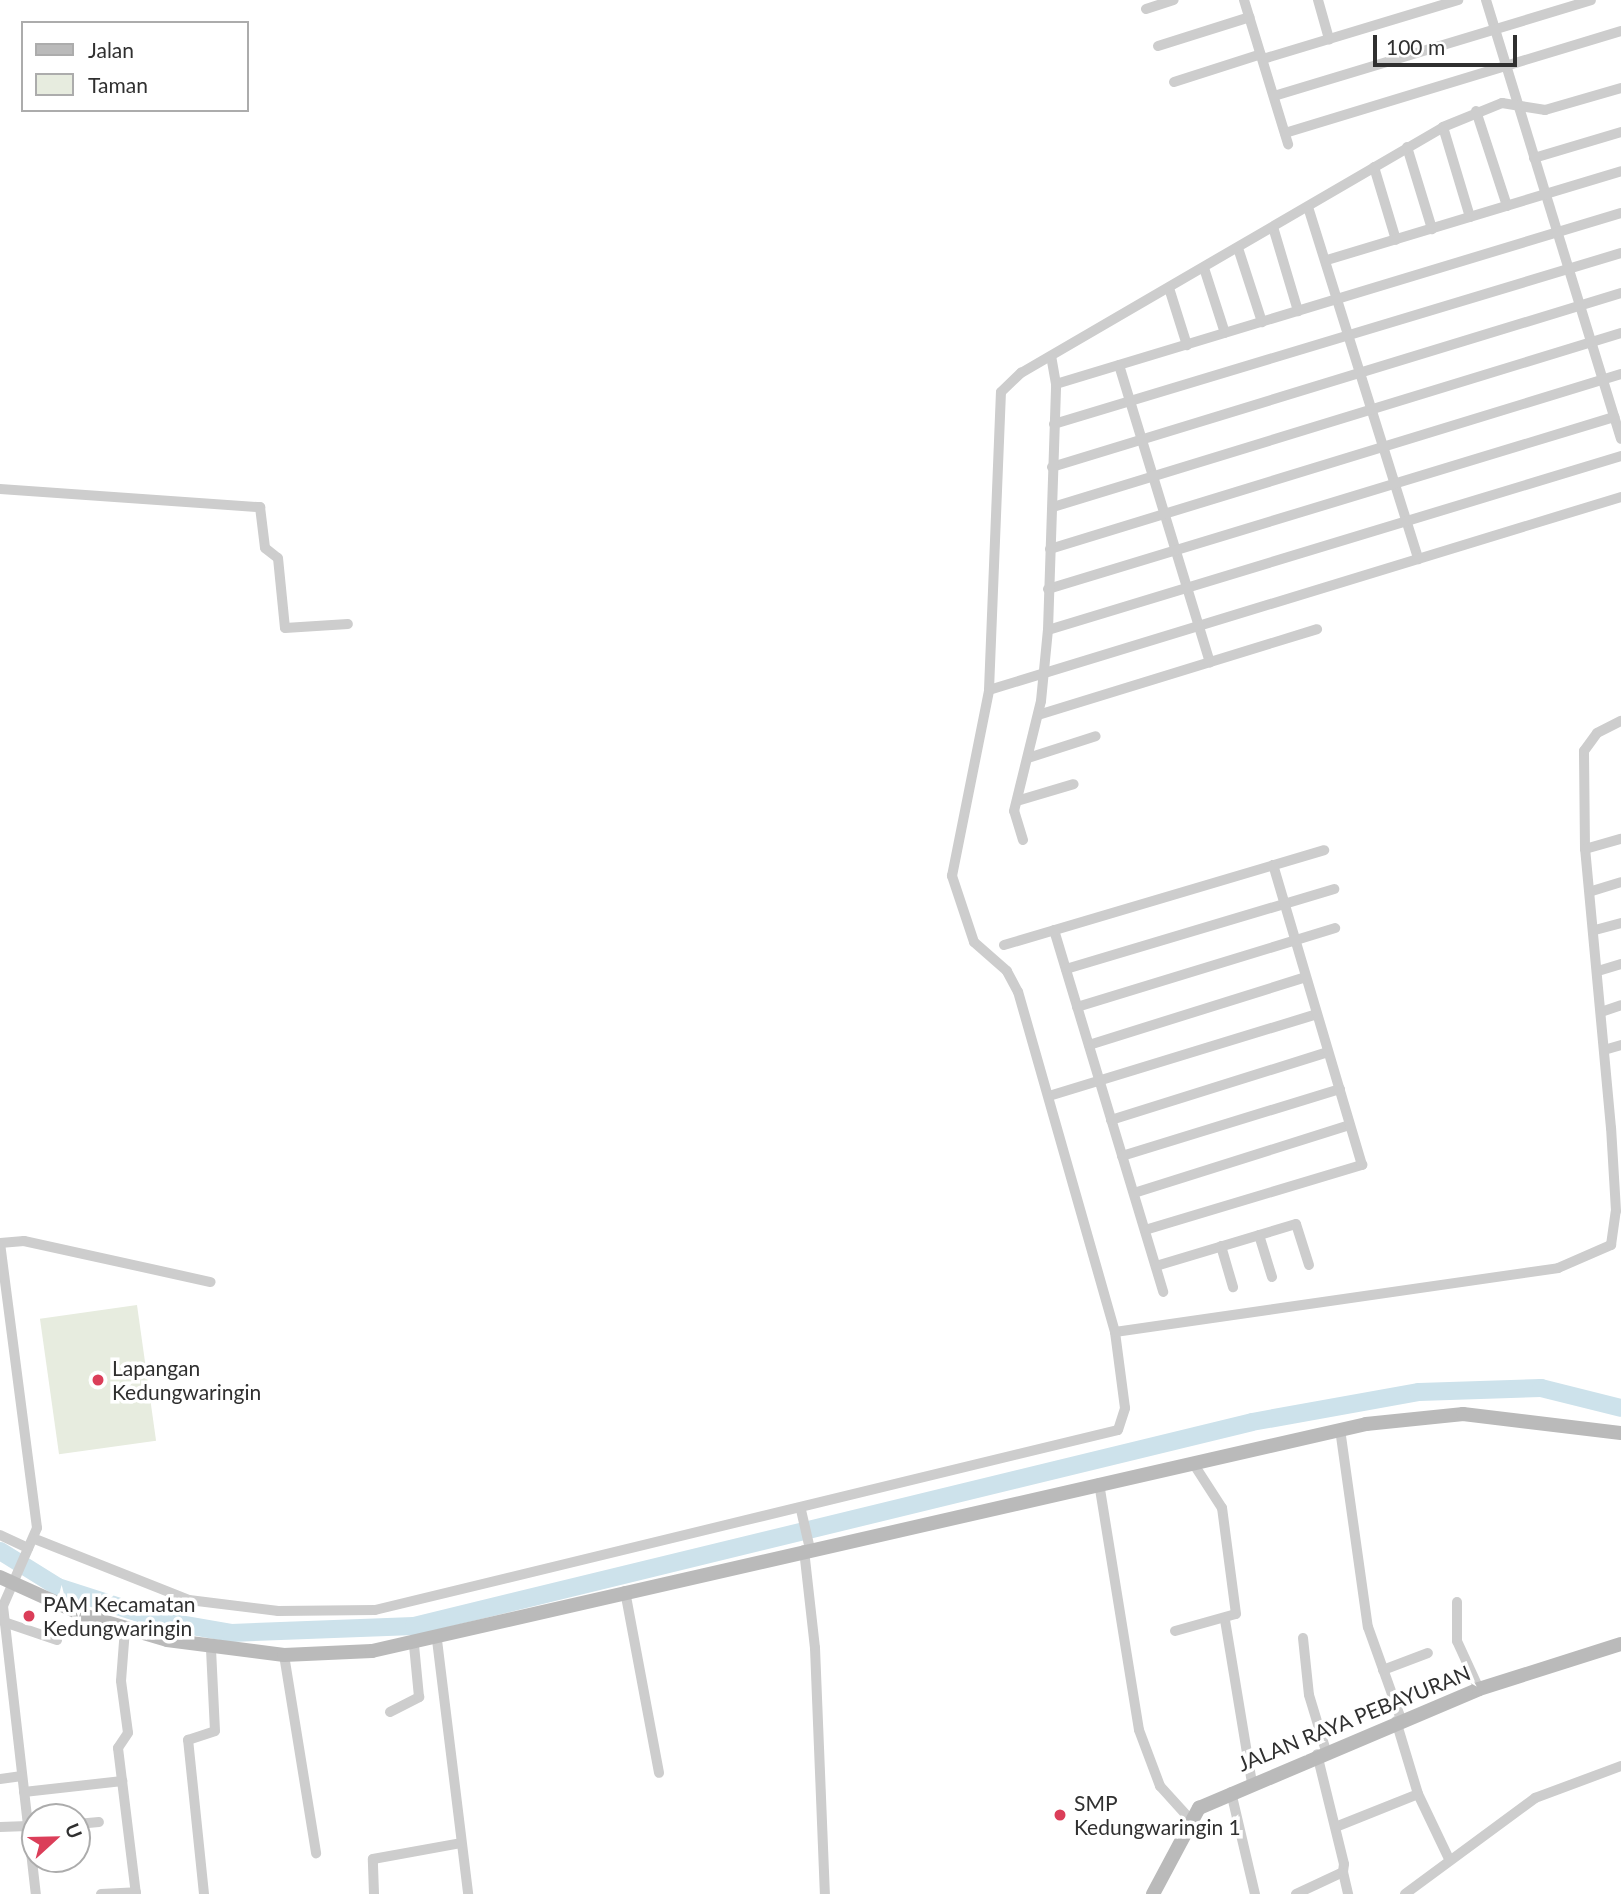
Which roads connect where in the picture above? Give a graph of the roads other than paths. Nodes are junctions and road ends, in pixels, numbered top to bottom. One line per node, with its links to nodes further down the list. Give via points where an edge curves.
1 (1174, 0): 7 (street)
2 (1244, 0): 8 (street)
3 (1458, 0): 11 (street)
4 (1486, 0): 9 (street)
5 (1591, 0): 9 (street)
6 (1320, 1): 11 (street)
7 (1146, 9)
8 (1250, 17): 12 (street); 13 (street)
9 (1495, 30): 14 (street); 17 (street)
10 (1621, 31): 14 (street)
11 (1329, 39): 13 (street)
12 (1158, 46)
13 (1262, 57): 15 (street); 17 (street)
14 (1506, 66): 17 (street, via 1287,138); 18 (street)
15 (1174, 82)
16 (1621, 89): 18 (street, via 1545,110)
17 (1274, 96)
18 (1517, 105): 19 (street); 23 (street)
19 (1476, 111): 20 (street); 27 (street)
20 (1443, 127): 22 (street); 30 (street)
21 (1621, 132): 23 (street)
22 (1407, 147): 24 (street); 32 (street)
23 (1534, 158): 26 (street)
24 (1374, 167): 28 (street); 34 (street)
25 (1621, 172): 26 (street)
26 (1546, 194): 27 (street); 33 (street)
27 (1507, 206): 30 (street)
28 (1308, 207): 31 (street); 37 (street)
29 (1621, 213): 33 (street)
30 (1470, 217): 32 (street)
31 (1273, 227): 35 (street); 44 (street)
32 (1432, 229): 34 (street)
33 (1558, 232): 39 (street); 42 (street)
34 (1396, 240): 37 (street)
35 (1238, 248): 38 (street); 45 (street)
36 (1621, 253): 39 (street)
37 (1326, 260): 42 (street)
38 (1204, 268): 40 (street); 46 (street)
39 (1568, 269): 43 (street); 48 (street)
40 (1169, 288): 50 (street); 51 (street)
41 (1621, 293): 43 (street)
42 (1338, 299): 44 (street); 48 (street)
43 (1579, 306): 49 (street); 53 (street)
44 (1298, 311): 45 (street)
45 (1262, 322): 46 (street)
46 (1225, 333): 50 (street)
47 (1621, 333): 49 (street)
48 (1348, 336): 53 (street); 57 (street)
49 (1591, 343): 55 (street); 58 (street)
50 (1187, 345): 52 (street)
51 (1051, 356): 56 (street); 84 (street, via 1001,392)
52 (1119, 365): 56 (street); 57 (street)
53 (1360, 373): 58 (street); 62 (street)
54 (1621, 374): 55 (street)
55 (1602, 380): 59 (street); 63 (street)
56 (1056, 384): 60 (street)
57 (1130, 401): 60 (street); 62 (street)
58 (1371, 410): 63 (street); 66 (street)
59 (1614, 417): 61 (street); 67 (street)
60 (1054, 424): 65 (street)
61 (1621, 439)
62 (1142, 440): 65 (street); 66 (street)
63 (1383, 447): 67 (street); 71 (street)
64 (1621, 456): 72 (street)
65 (1052, 467): 70 (street)
66 (1153, 476): 70 (street); 71 (street)
67 (1395, 484): 72 (street); 74 (street)
68 (0, 489): 78 (street, via 260,507 265,548 278,558 285,628)
69 (1621, 497): 75 (street)
70 (1053, 507): 73 (street)
71 (1164, 513): 73 (street); 74 (street)
72 (1406, 522): 75 (street); 76 (street)
73 (1049, 549): 77 (street)
74 (1176, 551): 76 (street); 77 (street)
75 (1418, 559): 79 (street)
76 (1187, 588): 79 (street); 81 (street)
77 (1048, 589): 81 (street)
78 (348, 624)
79 (1199, 626): 82 (street); 83 (street)
80 (1317, 629): 82 (street)
81 (1048, 630): 83 (street)
82 (1210, 662): 85 (street)
83 (1045, 673): 84 (street); 85 (street)
84 (989, 690): 122 (street, via 952,876 974,943 1012,978)
85 (1038, 715): 88 (street)
86 (1621, 721): 93 (street, via 1597,733 1584,751)
87 (1096, 736): 88 (street)
88 (1028, 758): 90 (street)
89 (1074, 784): 90 (street)
90 (1017, 801): 92 (street)
91 (1621, 839): 93 (street)
92 (1023, 840)
93 (1585, 849): 98 (street)
94 (1324, 850): 95 (street)
95 (1273, 865): 99 (street); 102 (street)
96 (1621, 882): 98 (street)
97 (1334, 889): 99 (street)
98 (1592, 891): 103 (street)
99 (1284, 904): 104 (street); 107 (street)
100 (1621, 922): 103 (street)
101 (1335, 928): 104 (street)
102 (1054, 930): 105 (street); 107 (street)
103 (1595, 930): 108 (street)
104 (1295, 940): 109 (street); 111 (street)
105 (1003, 945)
106 (1621, 964): 108 (street)
107 (1066, 969): 111 (street)
108 (1598, 971): 112 (street)
109 (1306, 978): 113 (street); 114 (street)
110 (1621, 1005): 112 (street)
111 (1077, 1007): 114 (street)
112 (1601, 1012): 116 (street)
113 (1317, 1014): 117 (street); 118 (street)
114 (1089, 1045): 118 (street)
115 (1621, 1045): 116 (street)
116 (1604, 1050): 121 (street)
117 (1328, 1052): 120 (street); 123 (street)
118 (1100, 1081): 122 (street); 123 (street)
119 (1621, 1086): 121 (street)
120 (1339, 1089): 124 (street); 126 (street)
121 (1608, 1090): 125 (street)
122 (1049, 1096): 140 (street)
123 (1111, 1120): 126 (street)
124 (1350, 1125): 128 (street); 130 (street, via 1362,1165)
125 (1616, 1127): 127 (street)
126 (1122, 1156): 128 (street)
127 (1617, 1168): 129 (street)
128 (1133, 1193): 130 (street)
129 (1619, 1210): 140 (street, via 1611,1245 1558,1268)
130 (1145, 1230): 135 (street)
131 (1259, 1235): 133 (street); 134 (street, via 1296,1224); 136 (street)
132 (0, 1243): 137 (street, via 24,1241); 147 (street)
133 (1221, 1246): 135 (street); 138 (street)
134 (1309, 1265)
135 (1156, 1266): 139 (street)
136 (1272, 1277)
137 (211, 1282)
138 (1233, 1287)
139 (1163, 1292)
140 (1115, 1332): 145 (street, via 1125,1408 1118,1430)
141 (1340, 1429): 142 (street, via 1463,1414); 143 (street); 164 (street, via 1368,1627)
142 (1621, 1433)
143 (1193, 1463): 144 (street); 152 (street, via 1212,1486 1229,1538 1236,1614)
144 (1100, 1483): 148 (street); 180 (street, via 1139,1730 1160,1786)
145 (802, 1516): 147 (street, via 375,1611 278,1611 189,1600); 148 (street)
146 (0, 1535): 147 (street)
147 (29, 1548): 149 (street)
148 (808, 1548): 150 (street); 197 (street)
149 (8, 1578): 153 (street); 154 (street)
150 (625, 1591): 158 (street); 171 (street)
151 (1457, 1602): 166 (street, via 1457,1641)
152 (1225, 1620): 155 (street); 175 (street)
153 (4, 1622): 157 (street); 165 (street)
154 (125, 1629): 161 (street); 174 (street, via 121,1681 128,1728 118,1744)
155 (1175, 1631)
156 (1303, 1638): 169 (street)
157 (57, 1640)
158 (437, 1640): 160 (street); 186 (street)
159 (1621, 1644): 166 (street, JALAN RAYA PEBAYURAN)
160 (414, 1645): 163 (street); 167 (street, via 419,1697)
161 (211, 1648): 163 (street); 194 (street, via 215,1731 188,1740)
162 (1428, 1653): 164 (street)
163 (284, 1655): 187 (street)
164 (1383, 1670): 168 (street)
165 (5, 1680): 172 (street)
166 (1479, 1689): 168 (street, JALAN RAYA PEBAYURAN)
167 (390, 1712)
168 (1399, 1720): 169 (street, JALAN RAYA PEBAYURAN); 178 (street)
169 (1321, 1752): 175 (street, JALAN RAYA PEBAYURAN); 184 (street)
170 (1621, 1766): 188 (street, via 1559,1784)
171 (659, 1773)
172 (22, 1776): 173 (street); 177 (street)
173 (0, 1779)
174 (122, 1781): 177 (street); 191 (street)
175 (1252, 1783): 176 (street, JALAN RAYA PEBAYURAN)
176 (1231, 1792): 180 (street, JALAN RAYA PEBAYURAN); 199 (street)
177 (24, 1793): 179 (street)
178 (1418, 1794): 184 (street); 188 (street)
179 (26, 1803)
180 (1189, 1818): 198 (street)
181 (99, 1822): 182 (street)
182 (91, 1823)
183 (21, 1826): 185 (street)
184 (1338, 1826): 189 (street)
185 (0, 1827)
186 (461, 1843): 195 (street, via 373,1859); 196 (street)
187 (316, 1853)
188 (1448, 1857): 202 (street)
189 (1343, 1872): 200 (street); 201 (street)
190 (35, 1873): 192 (street)
191 (136, 1893): 193 (street)
192 (36, 1894)
193 (101, 1894)
194 (204, 1894)
195 (374, 1894)
196 (468, 1894)
197 (825, 1894)
198 (1153, 1894)
199 (1255, 1894)
200 (1296, 1894)
201 (1348, 1894)
202 (1405, 1894)

